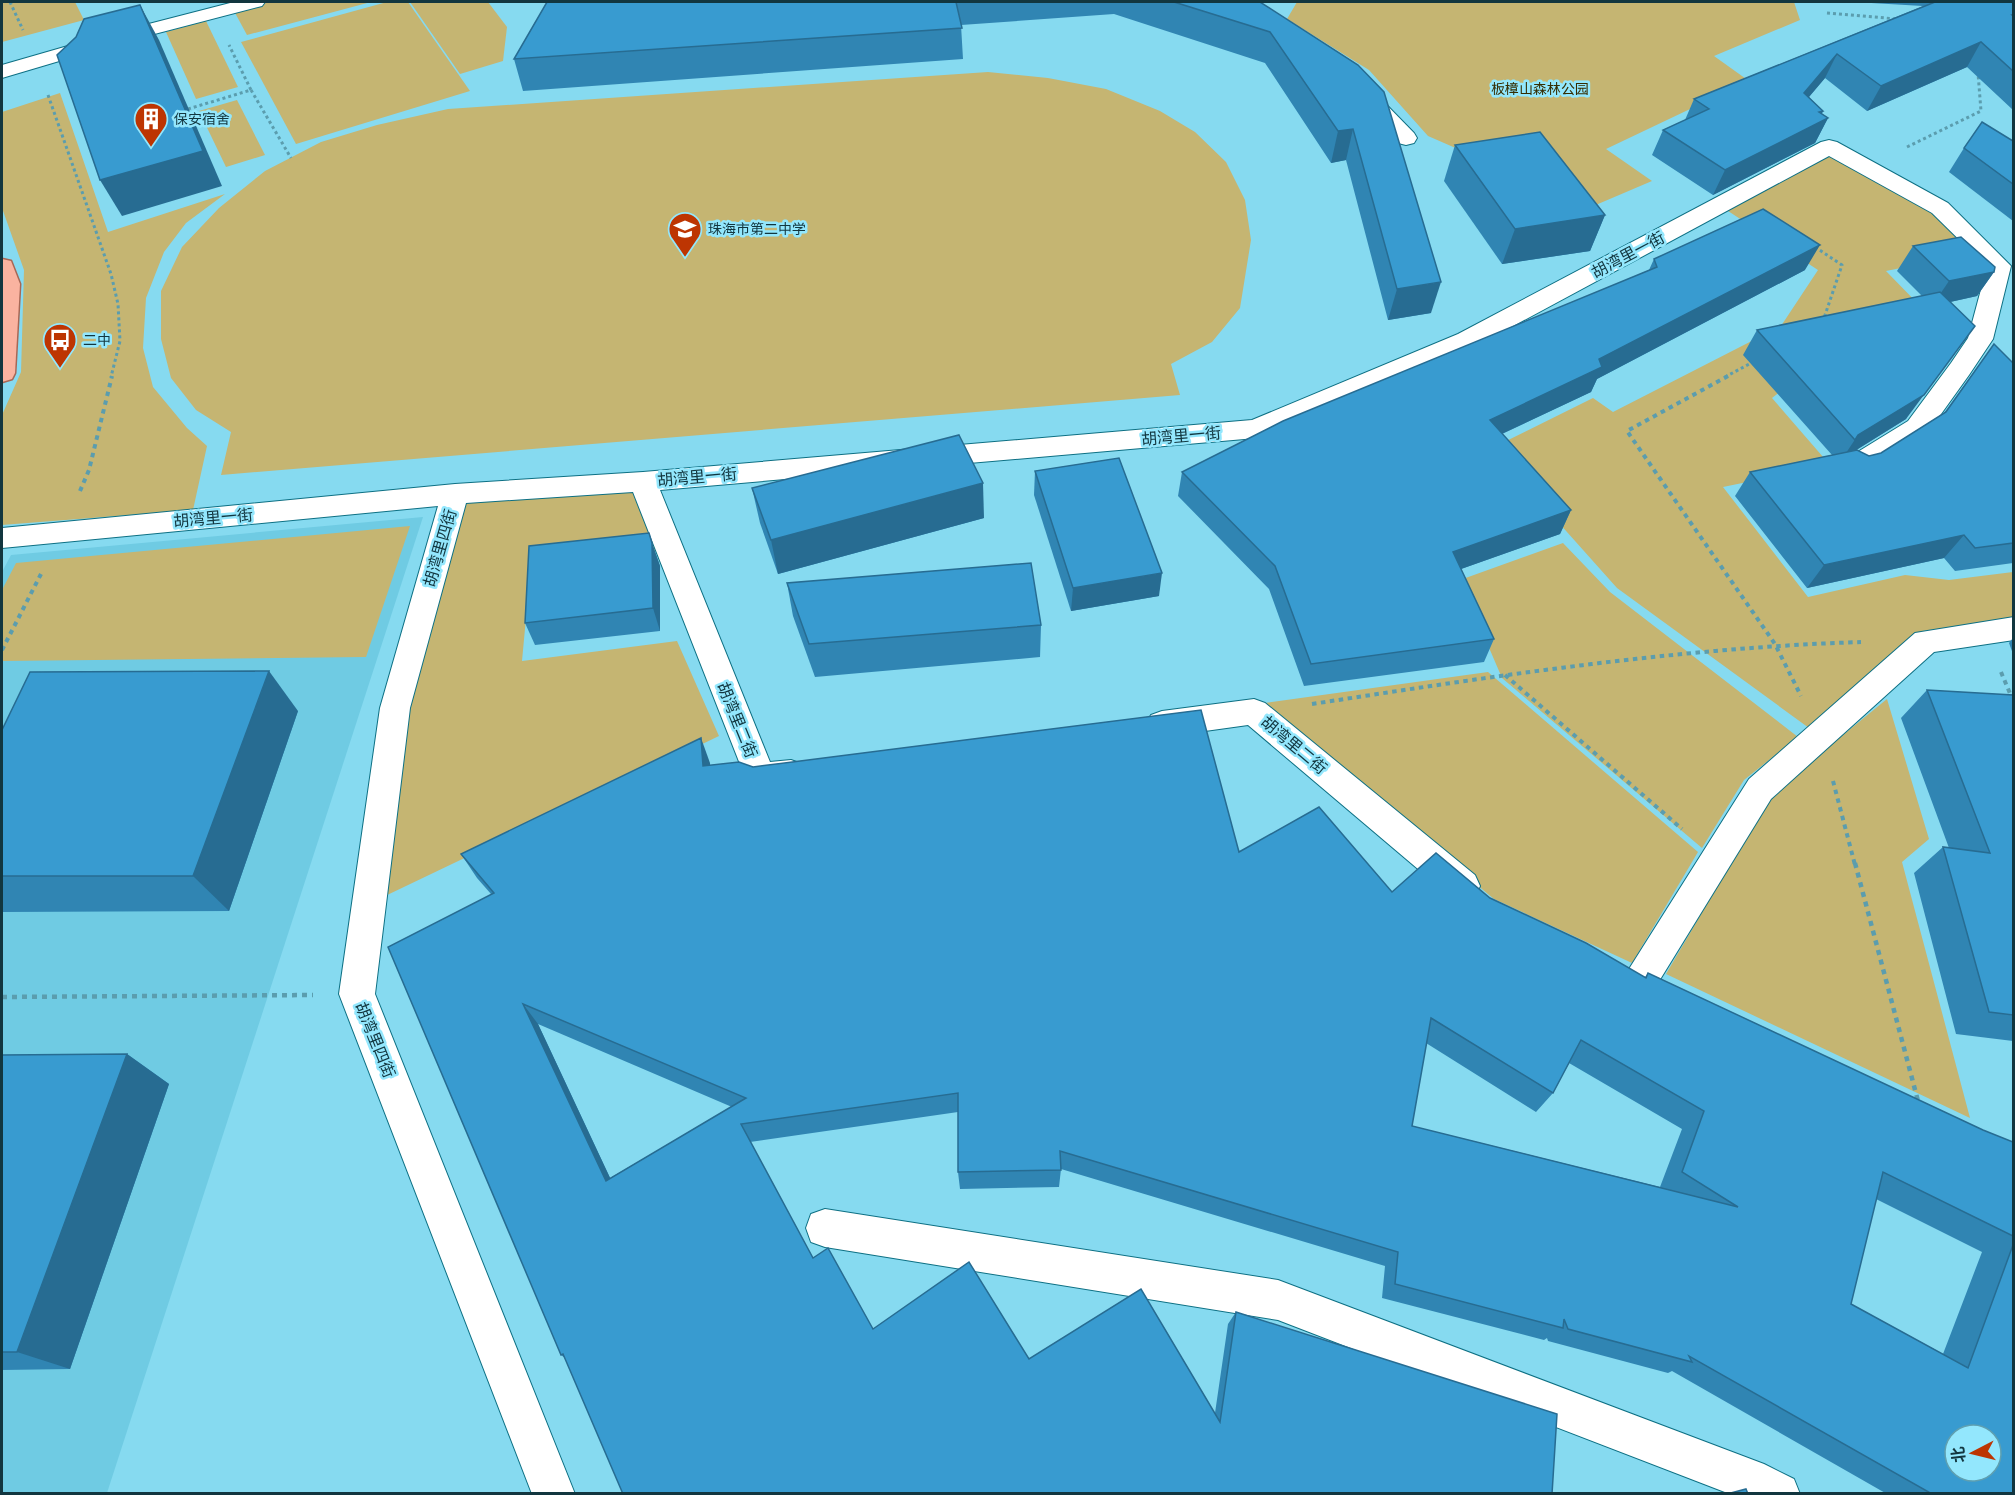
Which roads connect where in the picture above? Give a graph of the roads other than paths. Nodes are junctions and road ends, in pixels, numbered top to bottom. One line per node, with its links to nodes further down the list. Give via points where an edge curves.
1 (255, 2): 2 (lane)
2 (2, 72)
3 (1351, 81): 4 (lane)
4 (1406, 138)
5 (2, 267): 6 (main road, via 7,284)
6 (2, 373)
7 (1853, 468): 8 (lane, 胡湾里一街, via 1917,428 1954,378 1980,339 1999,266 1940,208 1829,147 1467,340 1256,429)
8 (643, 482): 9 (lane, 胡湾里一街); 13 (lane, 胡湾里二街, via 760,777)
9 (455, 494): 10 (lane, 胡湾里一街); 19 (lane, 胡湾里四街, via 395,708 357,994)
10 (2, 538)
11 (2013, 628): 16 (lane, via 1926,641 1760,789)
12 (1137, 728): 14 (lane, 胡湾里二街, via 1254,712)
13 (819, 769)
14 (1489, 908)
15 (1610, 965): 16 (lane)
16 (1641, 980): 17 (lane)
17 (1673, 995)
18 (825, 1228): 20 (lane, via 1278,1300)
19 (554, 1494)
20 (1779, 1494)

